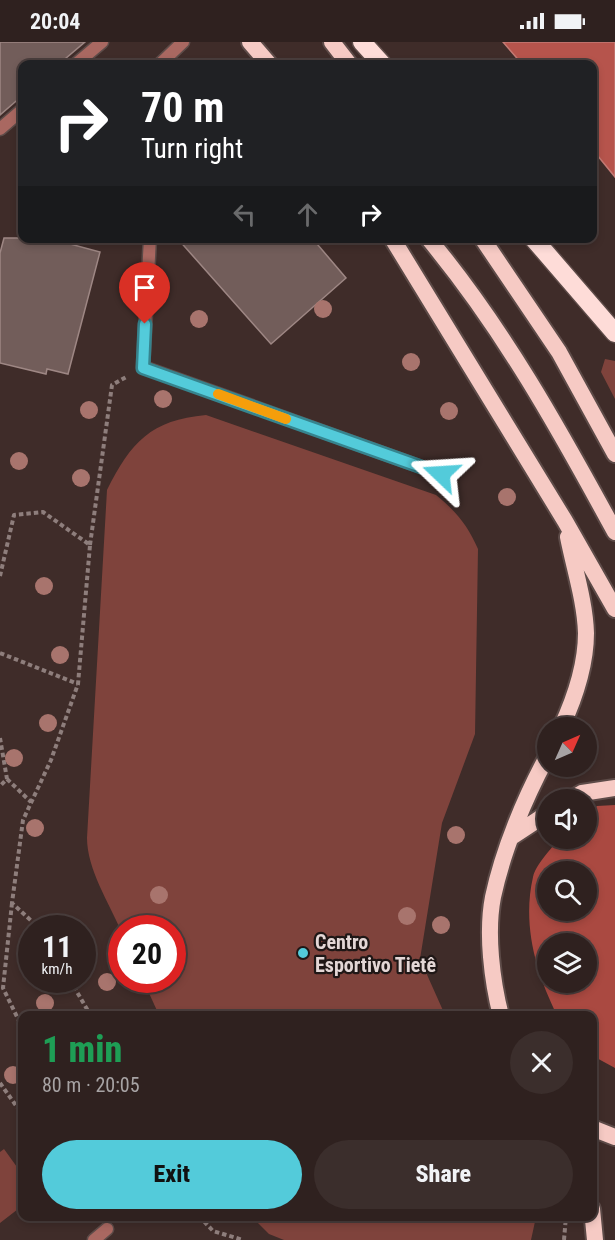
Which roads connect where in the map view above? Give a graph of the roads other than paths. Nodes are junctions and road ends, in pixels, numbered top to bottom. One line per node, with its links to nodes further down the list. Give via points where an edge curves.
1 (102, 42): 6 (lane)
2 (183, 42): 7 (lane)
3 (250, 42): 8 (highway)
4 (332, 42): 9 (highway)
5 (362, 42): 10 (highway)
6 (81, 60)
7 (164, 60)
8 (266, 60)
9 (346, 60)
10 (378, 60)
11 (18, 113): 12 (lane)
12 (0, 129)
13 (150, 243): 20 (lane, via 143,368)
14 (395, 243): 21 (highway)
15 (432, 243): 22 (highway, via 520,364)
16 (485, 243): 19 (highway, via 559,352)
17 (537, 243): 18 (highway)
18 (615, 333)
19 (615, 454)
20 (441, 474)
21 (565, 521): 23 (highway); 24 (highway, via 586,634 574,699)
22 (615, 532)
23 (615, 609)
24 (566, 717)
25 (537, 775): 29 (highway)
26 (615, 788): 27 (highway)
27 (597, 791)
28 (537, 820): 29 (highway)
29 (513, 836): 30 (highway, via 493,898 491,951)
30 (500, 1011)
31 (597, 1130): 32 (highway)
32 (615, 1137)
33 (593, 1221): 36 (highway)
34 (107, 1229): 35 (lane)
35 (94, 1240)
36 (595, 1240)

